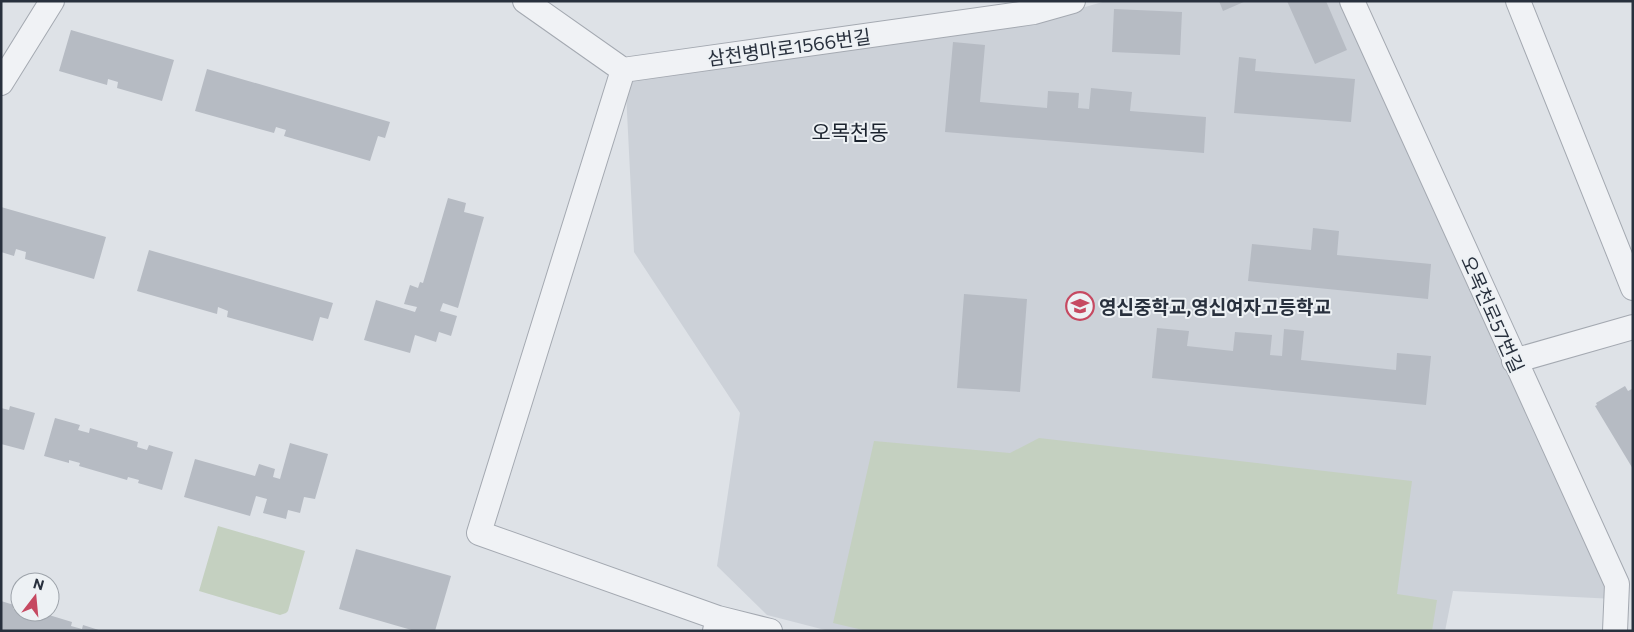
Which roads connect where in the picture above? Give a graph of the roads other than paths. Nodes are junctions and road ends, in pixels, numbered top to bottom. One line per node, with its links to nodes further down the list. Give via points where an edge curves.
1 (33, 1): 7 (street)
2 (52, 1): 9 (street)
3 (525, 1): 8 (street)
4 (1073, 1): 8 (street, 삼천병마로1566번길, via 1034,12)
5 (1352, 1): 12 (street, 오목천로57번길)
6 (1518, 1): 10 (street)
7 (1, 53)
8 (623, 70): 13 (street, via 479,534)
9 (1, 83)
10 (1633, 288)
11 (1633, 327): 12 (street)
12 (1514, 361): 15 (street, 오목천로57번길, via 1617,584)
13 (717, 624): 14 (street)
14 (770, 631)
15 (1615, 631)

